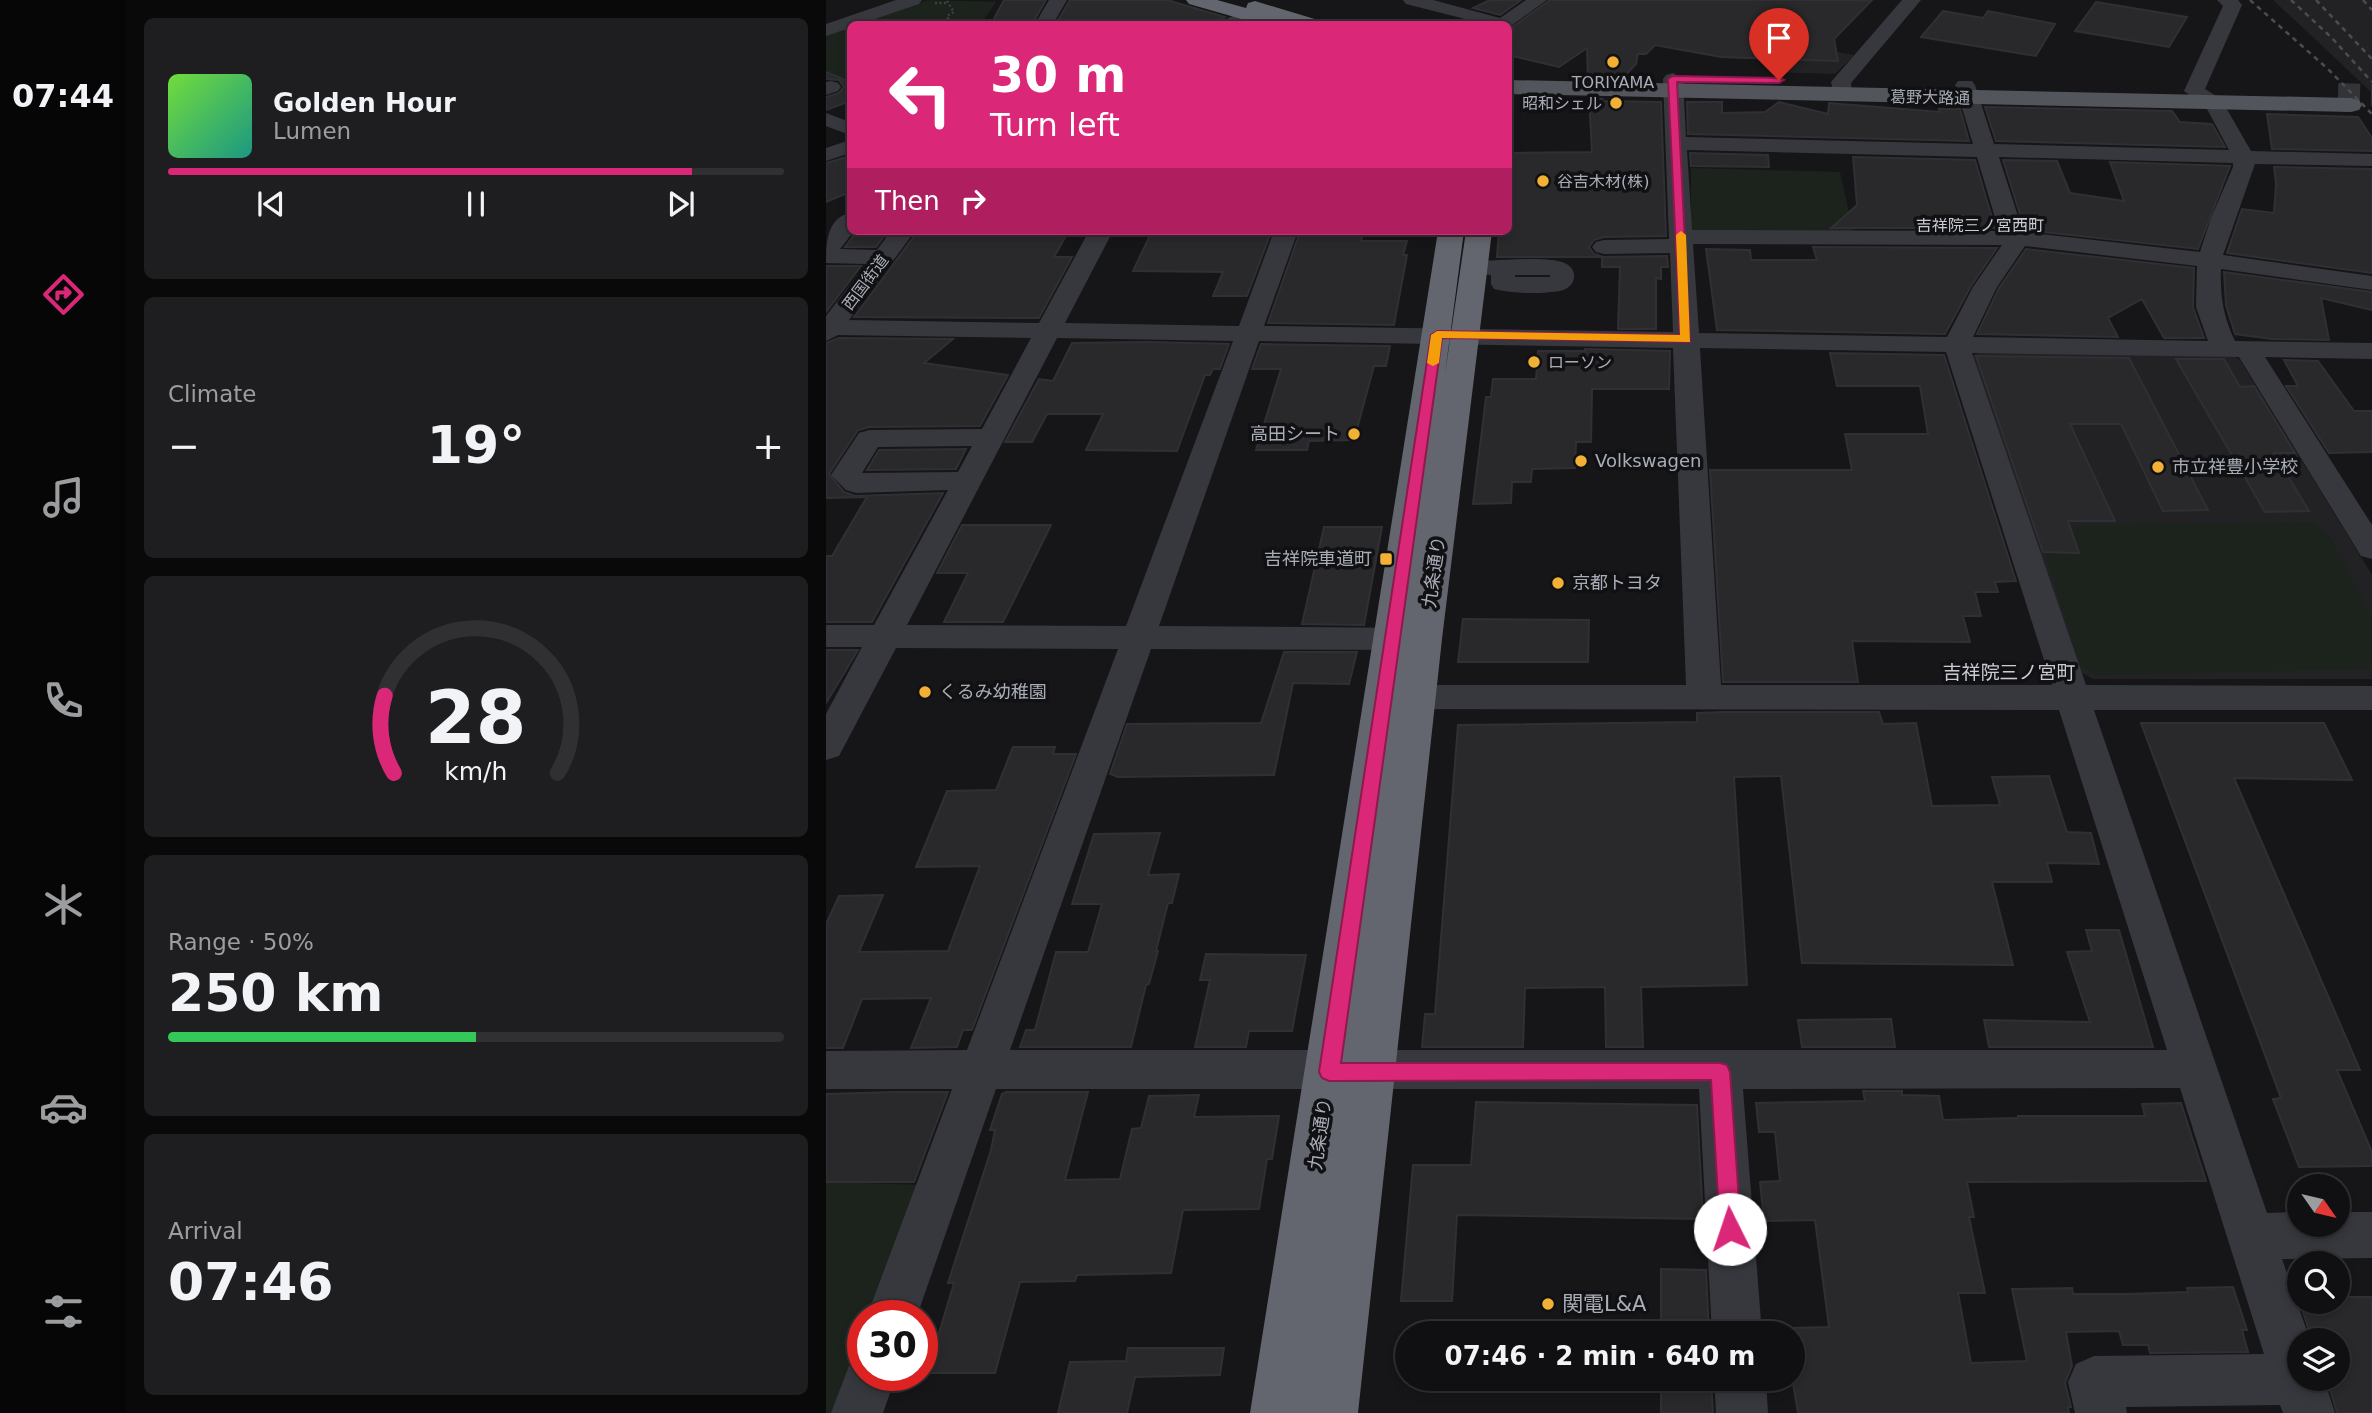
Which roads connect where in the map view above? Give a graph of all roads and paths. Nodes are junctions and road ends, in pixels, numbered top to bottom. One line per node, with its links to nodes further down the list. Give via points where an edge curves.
1 (913, 0): 11 (street)
2 (946, 0): 14 (path, via 954,12 947,16)
3 (1058, 0): 15 (street)
4 (1196, 0): 12 (highway)
5 (1230, 0): 12 (highway)
6 (1538, 0): 19 (street)
7 (1912, 0): 27 (street)
8 (2226, 0): 29 (street, via 2232,5)
9 (1420, 1): 18 (street)
10 (839, 4): 11 (street)
11 (871, 14): 13 (street)
12 (1246, 16): 16 (highway); 17 (highway)
13 (851, 21)
14 (950, 21)
15 (1046, 21)
16 (1267, 21)
17 (1287, 21)
18 (1493, 21)
19 (1508, 21)
20 (847, 23): 21 (street)
21 (826, 30)
22 (1512, 74): 23 (main road, 葛野大路通)
23 (1550, 76): 24 (main road); 25 (main road, 葛野大路通)
24 (1512, 80)
25 (1673, 85): 26 (main road, 葛野大路通); 27 (main road, 葛野大路通); 31 (street)
26 (1512, 87)
27 (1842, 88): 28 (main road, 葛野大路通)
28 (1967, 91): 29 (main road, 葛野大路通); 33 (street)
29 (2204, 97): 30 (main road, 葛野大路通); 35 (street)
30 (2345, 99)
31 (1676, 143): 33 (street); 43 (street)
32 (847, 147): 34 (street)
33 (1984, 151): 35 (street); 42 (street)
34 (826, 155)
35 (2244, 156): 36 (street); 48 (street, via 2244,167 2215,230)
36 (2372, 160)
37 (844, 213): 45 (street)
38 (900, 235): 47 (street, 西国街道)
39 (1099, 235): 51 (street)
40 (1285, 235): 52 (street)
41 (1451, 235): 53 (highway, 九条通り)
42 (2014, 238): 43 (street); 48 (street); 55 (street)
43 (1681, 242): 44 (street); 54 (street)
44 (1604, 247)
45 (826, 254): 47 (street)
46 (1486, 255): 53 (highway, 九条通り)
47 (884, 257): 50 (street, 西国街道)
48 (2209, 260): 49 (street); 56 (street, via 2209,309)
49 (2372, 283)
50 (828, 330): 51 (street)
51 (1049, 330): 52 (street); 58 (street)
52 (1249, 333): 53 (street); 63 (street)
53 (1451, 335): 54 (street); 65 (highway, 九条通り)
54 (1686, 339): 55 (street); 66 (street)
55 (1956, 344): 56 (street); 68 (street)
56 (2236, 349): 57 (street); 60 (street)
57 (2372, 351)
58 (991, 437): 59 (street); 59 (street, via 869,439 846,475 856,484)
59 (968, 481): 64 (street)
60 (2363, 520): 61 (street)
61 (2372, 549)
62 (826, 636): 64 (street)
63 (1139, 636): 64 (street); 65 (street); 73 (street)
64 (884, 637): 70 (street)
65 (1409, 639): 67 (highway, 九条通り)
66 (1704, 696): 67 (street); 68 (street)
67 (1401, 697): 74 (highway, 九条通り)
68 (2073, 697): 69 (street); 71 (street)
69 (2372, 698)
70 (827, 743)
71 (2196, 1069): 75 (street); 77 (street)
72 (826, 1070): 73 (street)
73 (982, 1072): 74 (street); 78 (street)
74 (1350, 1072): 75 (street); 84 (highway, 九条通り); 85 (highway, 九条通り)
75 (1720, 1072): 79 (street)
76 (2372, 1235): 77 (street)
77 (2250, 1236): 82 (street)
78 (898, 1300)
79 (1736, 1321)
80 (865, 1391): 83 (street)
81 (1741, 1391): 86 (street)
82 (2303, 1396): 87 (street, via 2094,1382)
83 (857, 1413)
84 (1279, 1413)
85 (1329, 1413)
86 (1742, 1413)
87 (2101, 1413)

